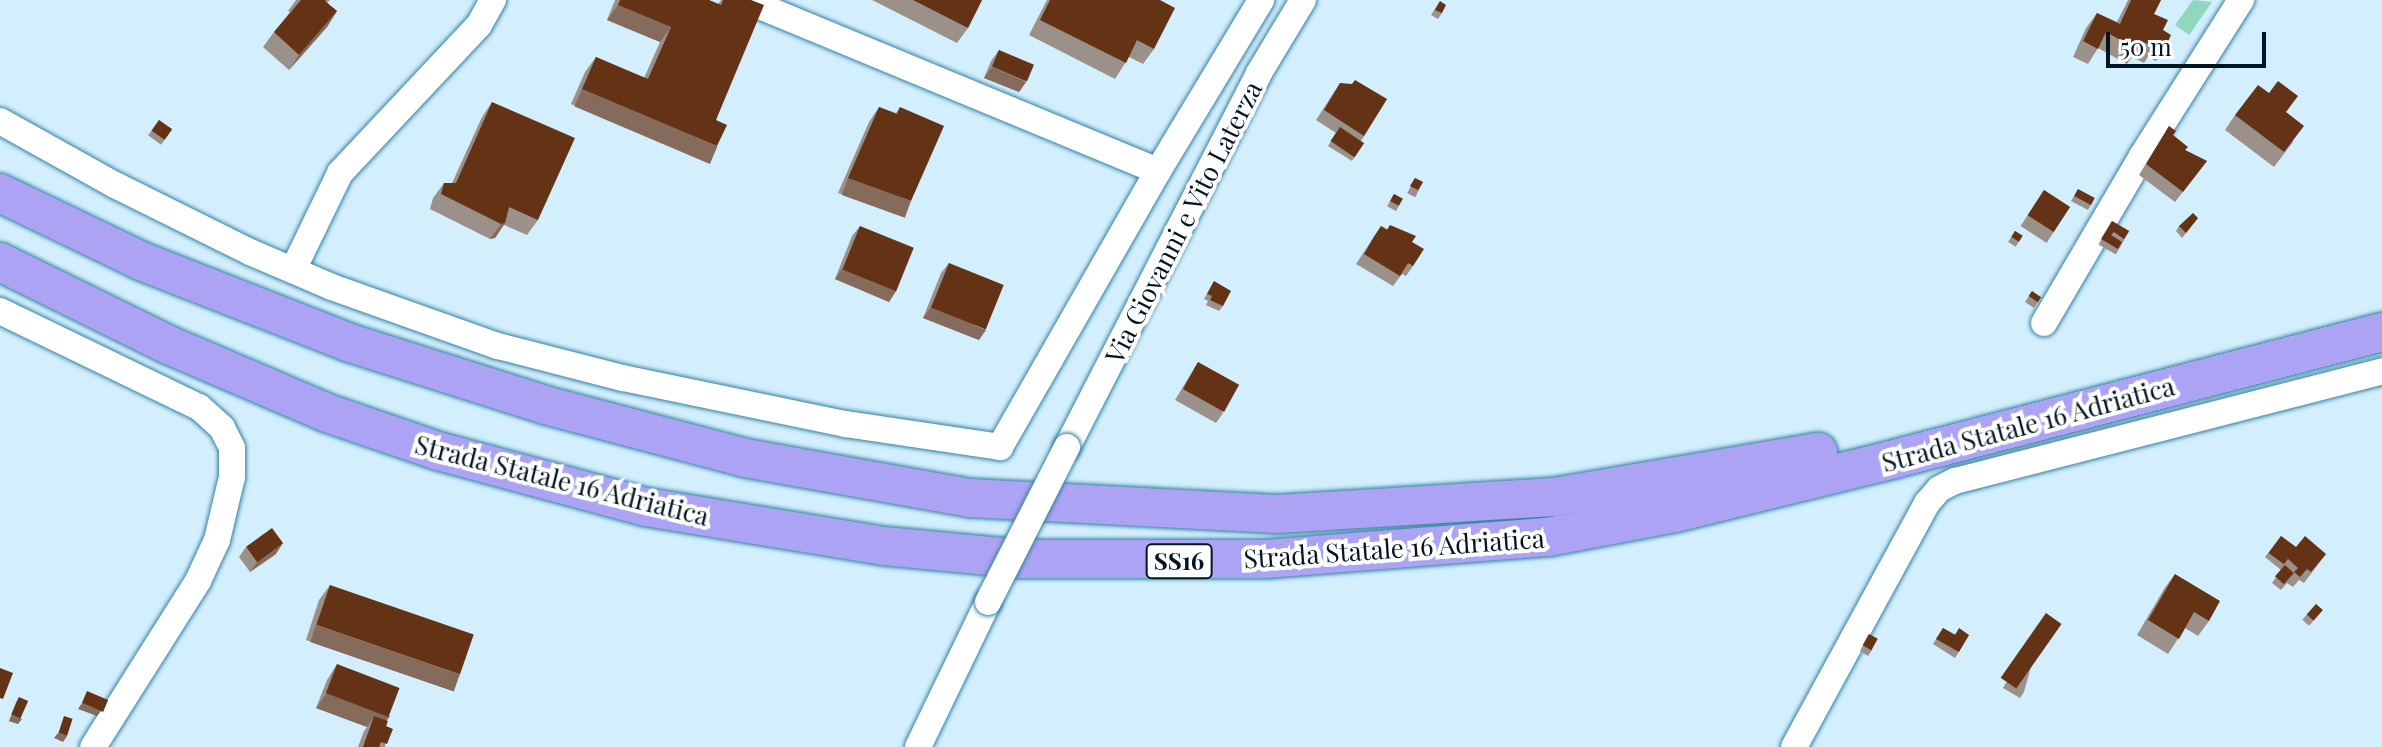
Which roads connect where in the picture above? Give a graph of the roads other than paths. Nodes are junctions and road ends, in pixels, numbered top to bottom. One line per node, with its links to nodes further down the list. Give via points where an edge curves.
1 (493, 0): 10 (street, via 479,25 340,173)
2 (745, 0): 7 (street)
3 (1261, 0): 7 (street)
4 (1303, 0): 17 (street, Via Giovanni e Vito Laterza, bridge, via 1259,73)
5 (2241, 0): 13 (street)
6 (0, 121): 10 (street, via 115,185)
7 (1158, 171): 10 (street, via 1000,447 846,424 623,378 498,346)
8 (0, 193): 11 (highway, Strada Statale 16 Adriatica / SS16, via 141,261 350,343 545,405 745,458 970,498 1277,514 1554,497 1790,459)
9 (0, 262): 14 (highway, Strada Statale 16 Adriatica / SS16, via 171,346 327,413 438,451 646,507 869,544 1021,559 1266,559 1548,537 1675,513 1864,467)
10 (293, 270)
11 (2382, 306)
12 (0, 311): 16 (street, via 199,407 222,428 232,448 232,477 217,540 198,581)
13 (2044, 323)
14 (2382, 332)
15 (2382, 371): 18 (street, via 1939,489)
16 (93, 747)
17 (918, 747)
18 (1794, 747)

